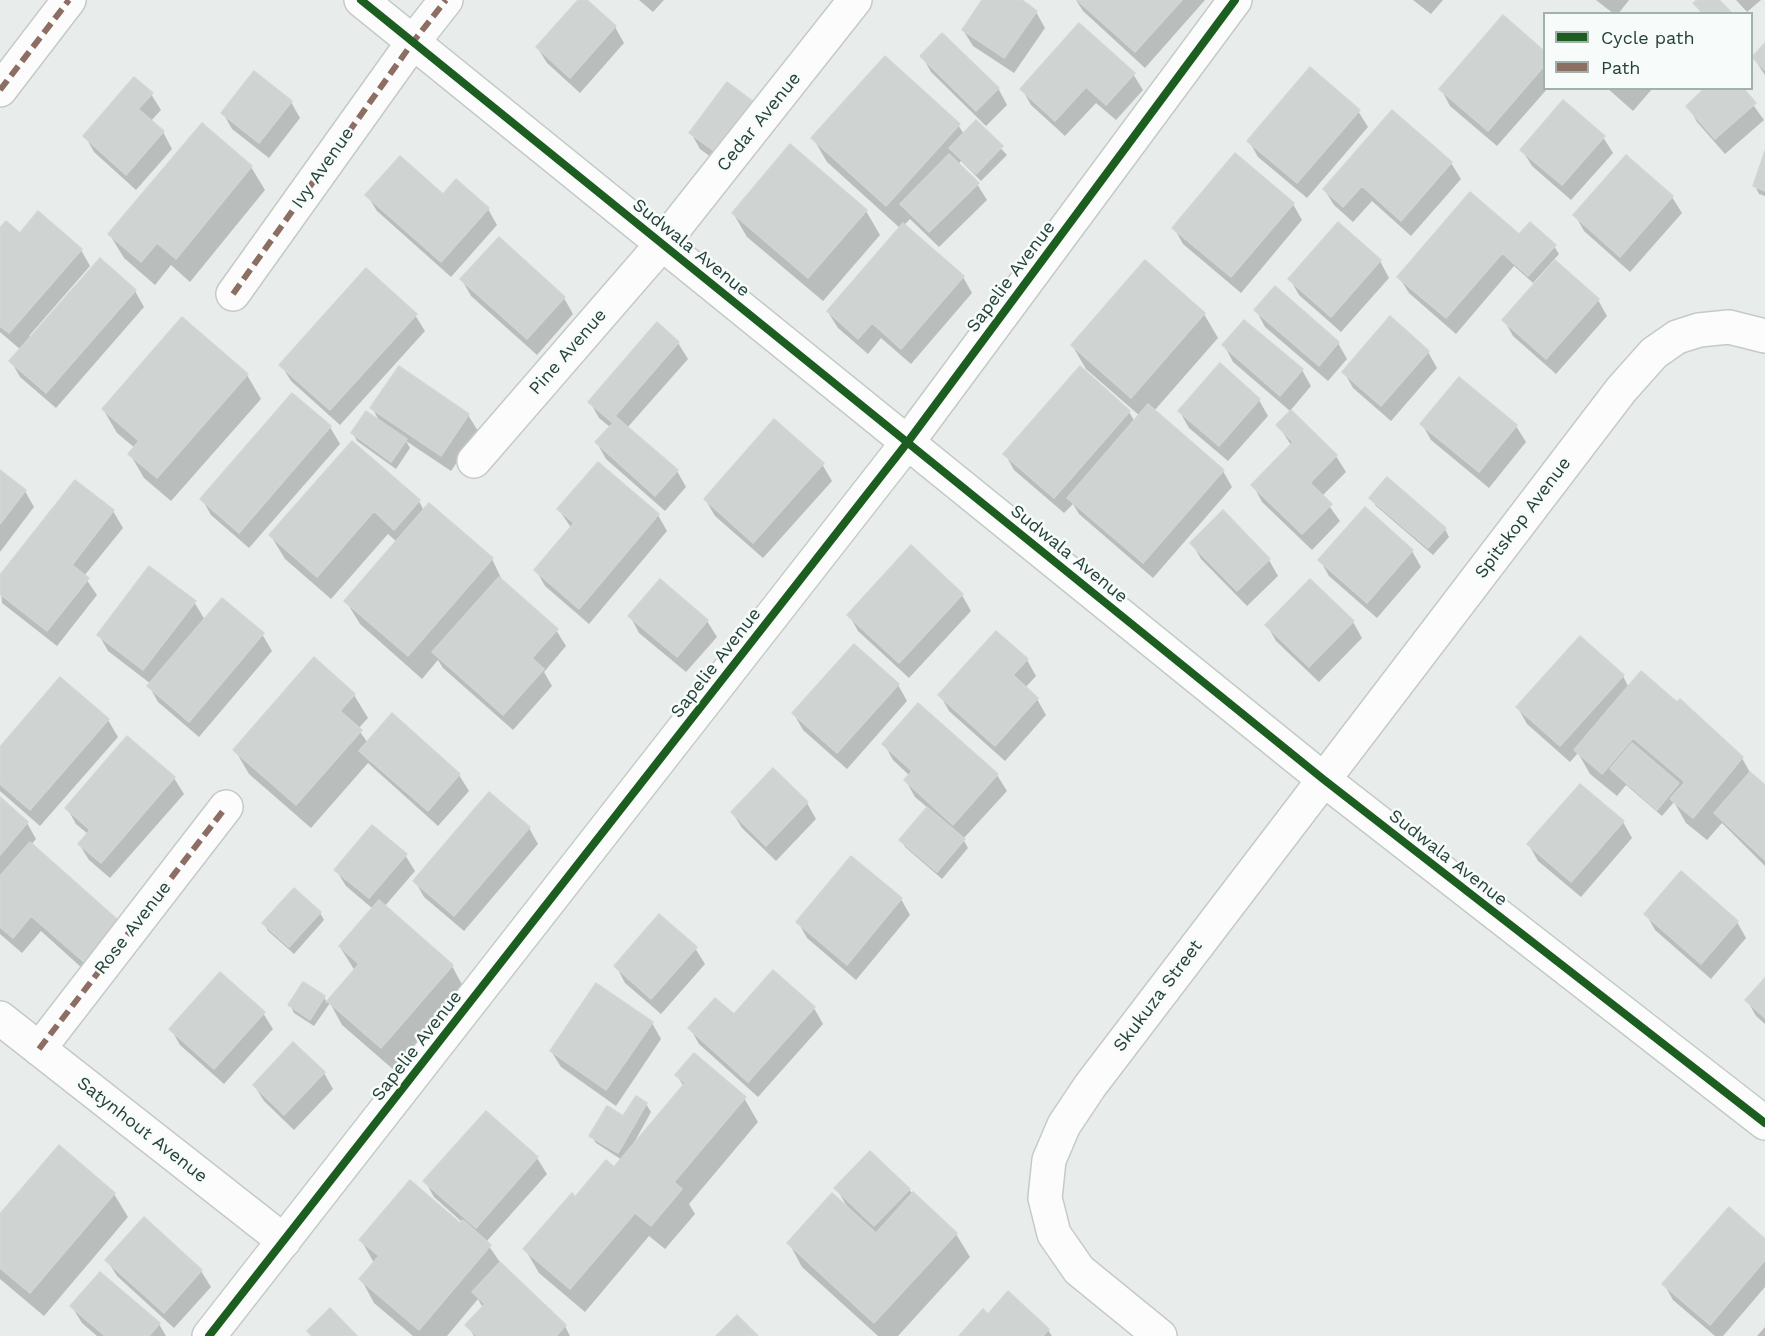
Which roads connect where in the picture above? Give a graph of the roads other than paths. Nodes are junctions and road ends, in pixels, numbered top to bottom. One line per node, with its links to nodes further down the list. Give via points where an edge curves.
1 (69, 0): 7 (street)
2 (361, 0): 6 (street, Sudwala Avenue)
3 (446, 0): 6 (street, Ivy Avenue)
4 (855, 0): 8 (street, Cedar Avenue)
5 (1235, 0): 11 (street, Sapelie Avenue)
6 (413, 42): 8 (street, Sudwala Avenue); 9 (street, Ivy Avenue)
7 (0, 90)
8 (662, 244): 11 (street, Sudwala Avenue); 12 (street, Pine Avenue)
9 (233, 294)
10 (1765, 336): 13 (street, Spitskop Avenue, via 1729,327 1699,330 1677,337 1654,353 1583,438)
11 (907, 443): 13 (street, Sudwala Avenue); 18 (street, Sapelie Avenue)
12 (474, 461)
13 (1323, 779): 17 (street, Sudwala Avenue); 20 (street, Skukuza Street, via 1090,1086 1064,1125 1048,1160 1046,1198 1054,1234 1079,1270)
14 (226, 807): 16 (street, Rose Avenue)
15 (0, 1018): 16 (street, Satynhout Avenue)
16 (39, 1049): 18 (street, Satynhout Avenue)
17 (1765, 1123)
18 (284, 1241): 19 (street, Sapelie Avenue)
19 (209, 1336)
20 (1160, 1336)

